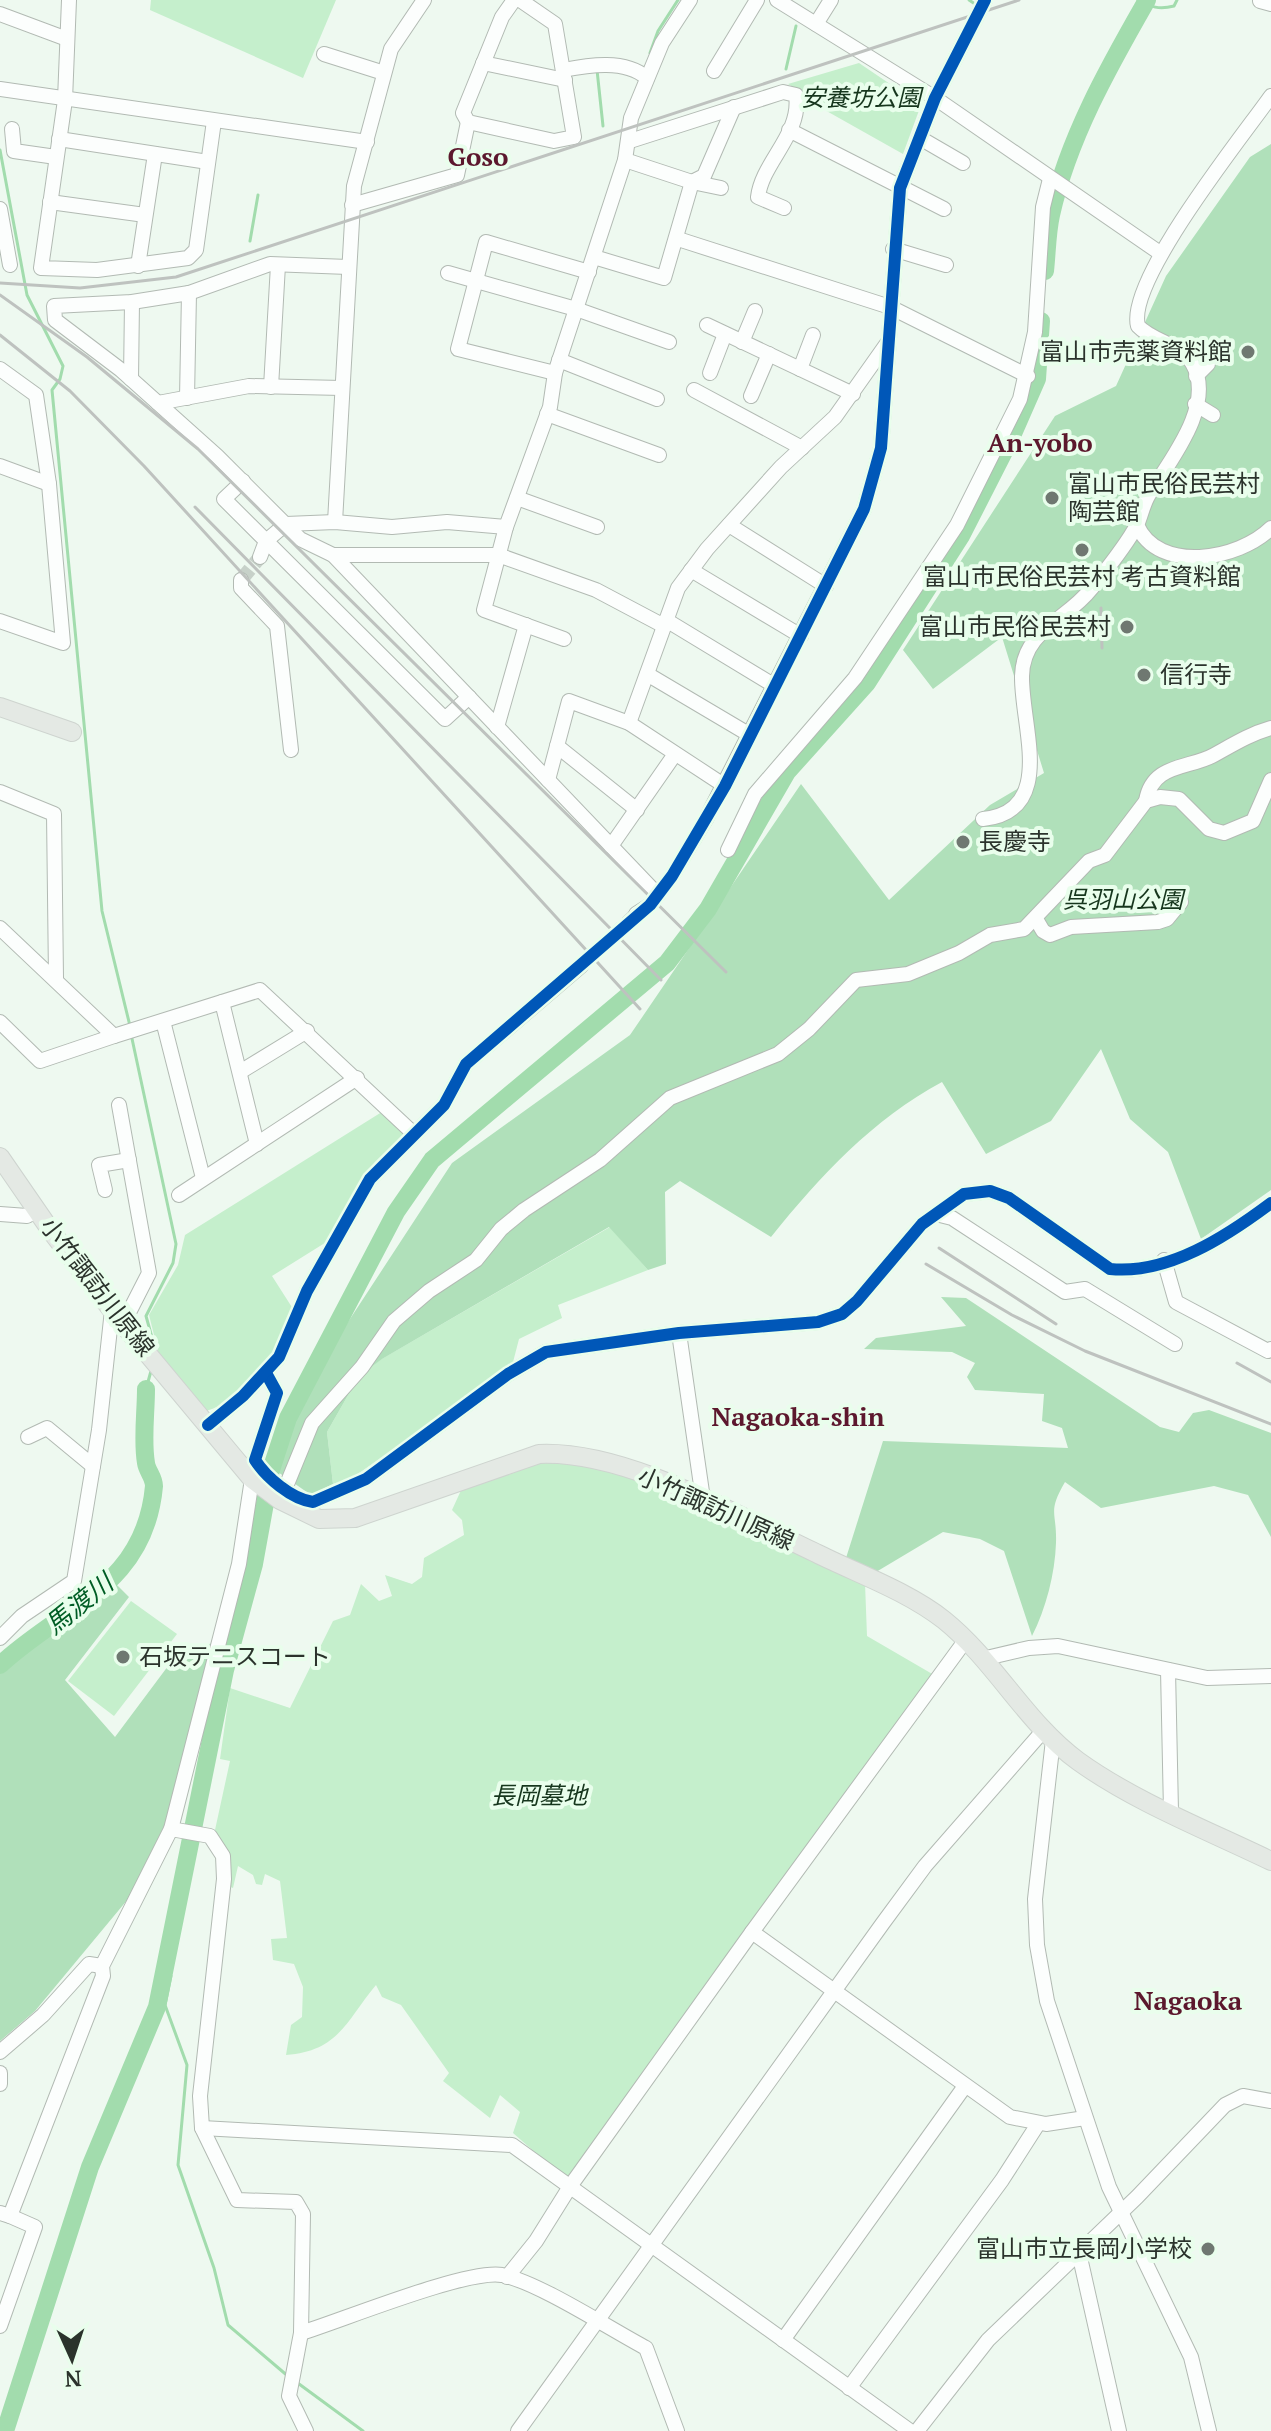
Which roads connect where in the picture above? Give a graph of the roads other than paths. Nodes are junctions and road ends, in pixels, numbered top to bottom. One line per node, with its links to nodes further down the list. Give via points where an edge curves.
1 (69, 0): 12 (street)
2 (424, 0): 16 (street, via 391,49)
3 (514, 0): 14 (street)
4 (520, 0): 17 (street, via 555,24)
5 (690, 0): 18 (street)
6 (757, 0): 15 (street)
7 (777, 0): 11 (street)
8 (831, 0): 11 (street)
9 (985, 0): 21 (street)
10 (0, 14): 12 (street)
11 (816, 24): 21 (street)
12 (67, 39): 22 (street)
13 (324, 54): 16 (street)
14 (483, 63): 17 (street); 25 (street, via 463,113)
15 (714, 71)
16 (384, 73): 31 (street)
17 (564, 75): 18 (street, via 597,64 638,70); 25 (street, via 574,137 554,141)
18 (647, 78): 30 (street, via 631,118)
19 (0, 89): 22 (street)
20 (1271, 96): 49 (street)
21 (935, 98): 28 (street); 37 (street)
22 (65, 100): 24 (street); 29 (street)
23 (734, 107): 27 (street, via 783,92 796,95 798,106); 30 (street); 38 (street, via 704,176)
24 (214, 121): 31 (street); 35 (street)
25 (468, 122): 42 (street, via 457,175)
26 (12, 129): 33 (street, via 14,151)
27 (789, 130): 40 (street); 43 (street, via 758,197)
28 (920, 138): 36 (street); 40 (street)
29 (59, 139): 32 (street); 33 (street)
30 (630, 141): 34 (street)
31 (367, 142): 42 (street)
32 (155, 154): 35 (street); 46 (street)
33 (56, 157): 41 (street)
34 (625, 160): 38 (street); 50 (street)
35 (208, 162): 54 (street, via 196,250 188,258)
36 (963, 163)
37 (1050, 179): 49 (street); 76 (street)
38 (692, 182): 39 (street); 47 (street)
39 (721, 188)
40 (900, 188): 45 (street); 48 (street)
41 (50, 202): 46 (street); 54 (street, via 41,268)
42 (352, 205): 55 (street)
43 (784, 208)
44 (0, 209): 51 (street)
45 (944, 209)
46 (145, 215): 54 (street)
47 (678, 239): 50 (street, via 664,278); 61 (street)
48 (893, 249): 53 (street); 61 (street)
49 (1160, 253): 77 (street, via 1137,305 1138,326 1149,338 1187,356)
50 (594, 257): 56 (street)
51 (10, 265)
52 (278, 265): 55 (street); 59 (street); 79 (street)
53 (946, 265)
54 (138, 266)
55 (348, 267): 80 (street)
56 (589, 272): 58 (street, via 486,242); 62 (street)
57 (448, 273): 58 (street)
58 (478, 281): 62 (street); 72 (street, via 458,349)
59 (189, 293): 60 (street); 84 (street)
60 (132, 302): 78 (street); 78 (street, via 54,306 55,320)
61 (890, 307): 69 (street); 76 (street)
62 (576, 309): 67 (street); 72 (street)
63 (755, 311): 68 (street)
64 (707, 325): 65 (street)
65 (725, 334): 68 (street); 75 (street)
66 (813, 335): 74 (street)
67 (669, 342)
68 (742, 342): 70 (street)
69 (888, 342): 82 (street); 109 (street, via 876,473 854,533)
70 (769, 354): 74 (street); 83 (street)
71 (1208, 364): 77 (street)
72 (557, 366): 85 (street); 88 (street)
73 (0, 369): 94 (street, via 36,395)
74 (800, 369): 82 (street)
75 (710, 373)
76 (1028, 376): 135 (street, via 957,525 855,678 755,794)
77 (1196, 376): 87 (street)
78 (131, 379): 86 (street)
79 (271, 387): 80 (street); 84 (street)
80 (342, 388): 96 (street)
81 (694, 390): 90 (street)
82 (853, 394): 90 (street)
83 (751, 396)
84 (187, 398): 86 (street)
85 (657, 399)
86 (158, 403): 93 (street)
87 (1195, 404): 89 (street); 99 (street, via 1183,443)
88 (547, 414): 91 (street); 95 (street)
89 (1213, 415)
90 (802, 448): 98 (street)
91 (659, 455)
92 (0, 466): 94 (street)
93 (243, 481): 97 (street); 103 (street, via 224,499)
94 (49, 484): 110 (street, via 63,643)
95 (517, 498): 100 (street); 101 (street)
96 (335, 522): 97 (street); 100 (street)
97 (286, 524): 103 (street); 104 (street, via 300,539)
98 (729, 525): 107 (street); 109 (street)
99 (1137, 525): 102 (street, via 1155,549 1183,556 1221,554); 133 (street, via 1090,590 1031,642 1022,677 1027,793 1008,813)
100 (506, 527): 105 (street)
101 (597, 527)
102 (1271, 528)
103 (266, 541): 106 (street); 117 (street, via 445,719)
104 (333, 555): 105 (street); 117 (street)
105 (498, 555): 111 (street, via 596,590); 112 (street, via 484,610)
106 (260, 557)
107 (691, 570): 111 (street); 113 (street)
108 (241, 580): 125 (street, via 241,588 277,626)
109 (826, 586): 113 (street)
110 (0, 621)
111 (665, 623): 115 (street); 116 (street)
112 (526, 625): 114 (street); 120 (street)
113 (801, 636): 116 (street)
114 (564, 639)
115 (647, 674): 119 (street); 123 (street)
116 (775, 686): 123 (street)
117 (469, 697): 120 (street)
118 (0, 707): 122 (main road)
119 (629, 723): 124 (street, via 569,701); 126 (street)
120 (497, 727): 127 (street)
121 (1271, 728): 131 (street, via 1213,756 1171,767)
122 (72, 732)
123 (750, 735): 129 (street)
124 (557, 746): 127 (street); 132 (street)
125 (291, 750)
126 (675, 754): 129 (street); 132 (street)
127 (548, 780): 134 (street)
128 (1271, 780): 131 (street, via 1253,821 1224,833 1209,829 1179,799)
129 (725, 786): 136 (street)
130 (0, 792): 142 (street, via 54,814)
131 (1146, 801): 139 (street, via 1105,855 1089,861)
132 (637, 810): 134 (street)
133 (983, 819)
134 (611, 846): 136 (street)
135 (728, 850)
136 (654, 900): 138 (street)
137 (1181, 902): 139 (street, via 1158,922 1071,927 1050,935)
138 (636, 914)
139 (1036, 919): 172 (street, via 1024,929 990,935 908,974 856,980 778,1054 709,1079 660,1105 600,1160 524,1210 476,1260 394,1321 312,1423)
140 (0, 928): 142 (street)
141 (581, 966): 151 (street, via 466,1064 444,1105)
142 (56, 978): 147 (street)
143 (222, 1002): 144 (street); 146 (street, via 260,990); 148 (street)
144 (163, 1021): 147 (street); 155 (street)
145 (0, 1022): 147 (street, via 40,1061)
146 (307, 1031): 148 (street); 149 (street)
147 (114, 1036)
148 (240, 1072): 152 (street)
149 (357, 1078): 151 (street); 152 (street)
150 (119, 1105): 154 (street)
151 (413, 1133): 167 (street, via 370,1179)
152 (257, 1144): 155 (street)
153 (0, 1157): 159 (main road, 小竹諏訪川原線)
154 (129, 1160): 156 (street, via 99,1165); 163 (street, via 149,1273)
155 (203, 1178): 157 (street)
156 (105, 1190)
157 (179, 1195)
158 (1271, 1203): 162 (street, via 1206,1246)
159 (37, 1210): 160 (street, via 27,1216); 163 (main road, 小竹諏訪川原線)
160 (0, 1214)
161 (936, 1214): 162 (street, via 964,1194 990,1191 1009,1198 1110,1269 1130,1271); 164 (street, via 842,1314 818,1322); 165 (street, via 952,1218 1065,1292 1085,1289)
162 (1164, 1260): 166 (street, via 1176,1302)
163 (118, 1317): 168 (main road, 小竹諏訪川原線); 170 (street)
164 (679, 1333): 172 (street, via 546,1352 366,1479 313,1502); 173 (street)
165 (1175, 1344)
166 (1271, 1349)
167 (266, 1373): 168 (street); 172 (street, via 277,1393 255,1460)
168 (208, 1425): 171 (main road, 小竹諏訪川原線)
169 (28, 1437): 170 (street, via 47,1428)
170 (93, 1466): 174 (street, via 74,1581 22,1616)
171 (254, 1482): 172 (main road, 小竹諏訪川原線); 181 (street)
172 (283, 1494): 173 (main road, 小竹諏訪川原線, via 319,1519 355,1518 539,1454 563,1453 653,1478)
173 (703, 1499): 175 (main road, 小竹諏訪川原線, via 910,1598)
174 (0, 1638)
175 (965, 1641): 176 (main road, 小竹諏訪川原線); 183 (street)
176 (982, 1659): 177 (street, via 1058,1646); 179 (main road, 小竹諏訪川原線)
177 (1168, 1670): 178 (street, via 1207,1678); 180 (street)
178 (1271, 1676)
179 (1048, 1736): 180 (main road, 小竹諏訪川原線, via 1095,1773); 185 (street, via 925,1866); 191 (street, via 1036,1885 1037,1945 1052,2017)
180 (1171, 1811): 182 (main road, 小竹諏訪川原線)
181 (177, 1830): 184 (street); 193 (street, via 210,1836 223,1856 200,2096)
182 (1271, 1861)
183 (752, 1932): 185 (street); 194 (street)
184 (102, 1966): 186 (street, via 89,1964); 196 (street, via 103,1976)
185 (833, 1991): 189 (street); 197 (street)
186 (0, 2052)
187 (0, 2073): 188 (street)
188 (0, 2084)
189 (965, 2086): 192 (street, via 1010,2117); 203 (street)
190 (1271, 2101): 195 (street, via 1243,2096 1225,2105)
191 (1085, 2118): 192 (street); 195 (street)
192 (1038, 2124): 204 (street)
193 (202, 2128): 194 (street, via 512,2145); 202 (street, via 237,2200 296,2202 303,2214)
194 (571, 2185): 197 (street); 199 (street)
195 (1120, 2214): 198 (street); 211 (street, via 1191,2357)
196 (5, 2215): 201 (street, via 35,2227)
197 (652, 2245): 200 (street); 203 (street)
198 (1079, 2253): 209 (street, via 988,2340); 210 (street)
199 (507, 2277): 200 (street); 202 (street, via 467,2278)
200 (596, 2321): 206 (street); 207 (street, via 646,2348)
201 (0, 2324)
202 (301, 2333): 205 (street, via 289,2396)
203 (783, 2340): 204 (street)
204 (849, 2388): 208 (street)
205 (306, 2431)
206 (518, 2431)
207 (677, 2431)
208 (910, 2431)
209 (917, 2431)
210 (1119, 2431)
211 (1209, 2431)

